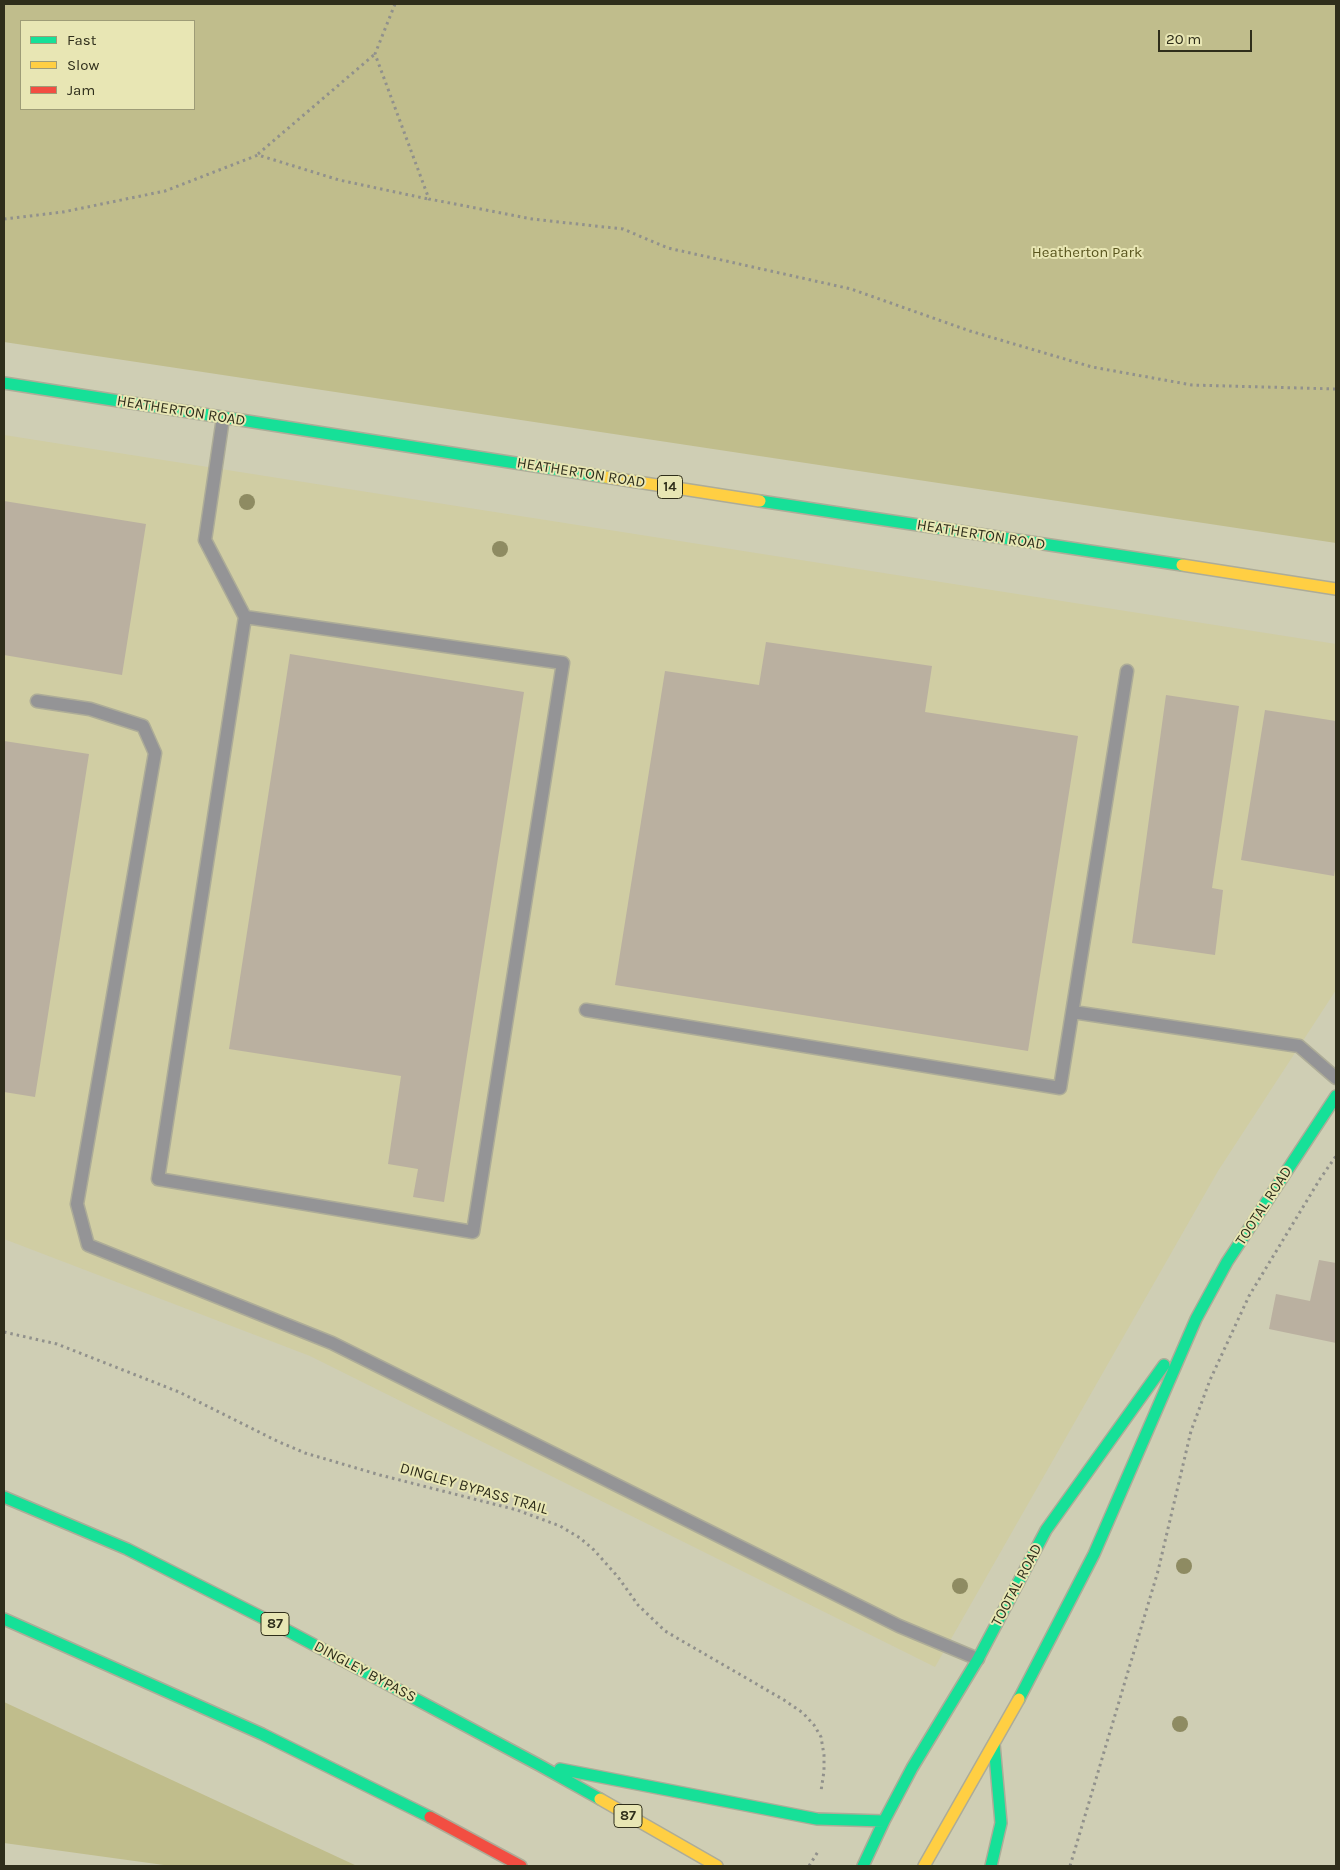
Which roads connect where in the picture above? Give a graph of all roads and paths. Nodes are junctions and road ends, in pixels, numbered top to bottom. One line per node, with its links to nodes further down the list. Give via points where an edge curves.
1 (394, 4): 2 (path)
2 (375, 54): 3 (path); 4 (path)
3 (258, 155): 4 (path, via 340,180); 5 (path, via 165,191 64,212)
4 (429, 200): 7 (path, via 532,219 623,229 668,248 851,289 970,331 1092,367 1192,385)
5 (4, 219)
6 (4, 383): 8 (main road, HEATHERTON ROAD / 14)
7 (1336, 390)
8 (223, 418): 9 (main road, HEATHERTON ROAD / 14); 10 (lane, via 205,540)
9 (1336, 589)
10 (245, 617): 10 (lane, via 563,663 473,1232 158,1179)
11 (1127, 671): 14 (lane)
12 (37, 701): 22 (lane, via 90,709 143,726 155,753 78,1204 88,1245 332,1343 899,1626)
13 (586, 1010): 14 (lane, via 1060,1088)
14 (1073, 1012): 15 (lane, via 1299,1046)
15 (1336, 1078)
16 (1336, 1096): 18 (main road, TOOTAL ROAD, via 1227,1262)
17 (1336, 1156): 33 (path, via 1249,1296 1210,1380 1191,1431 1158,1570)
18 (1196, 1319): 22 (main road, TOOTAL ROAD, via 1046,1530); 23 (main road, TOOTAL ROAD, via 1094,1554)
19 (4, 1332): 25 (path, DINGLEY BYPASS TRAIL, via 57,1344 179,1392 305,1453 517,1510 567,1530 594,1550 638,1605 666,1631 784,1700 814,1725 821,1737 824,1755)
20 (4, 1497): 24 (main road, DINGLEY BYPASS / 87, via 127,1549)
21 (4, 1619): 27 (main road, via 267,1736)
22 (978, 1659): 26 (main road, TOOTAL ROAD)
23 (994, 1744): 31 (main road, TOOTAL ROAD); 32 (main road, via 1001,1823)
24 (539, 1765): 25 (main road); 28 (main road, DINGLEY BYPASS / 87)
25 (817, 1819): 26 (main road); 29 (path, DINGLEY BYPASS TRAIL, via 813,1837 821,1846)
26 (884, 1821): 30 (main road, TOOTAL ROAD)
27 (521, 1866)
28 (717, 1866)
29 (809, 1866)
30 (863, 1866)
31 (924, 1866)
32 (991, 1866)
33 (1070, 1866)

